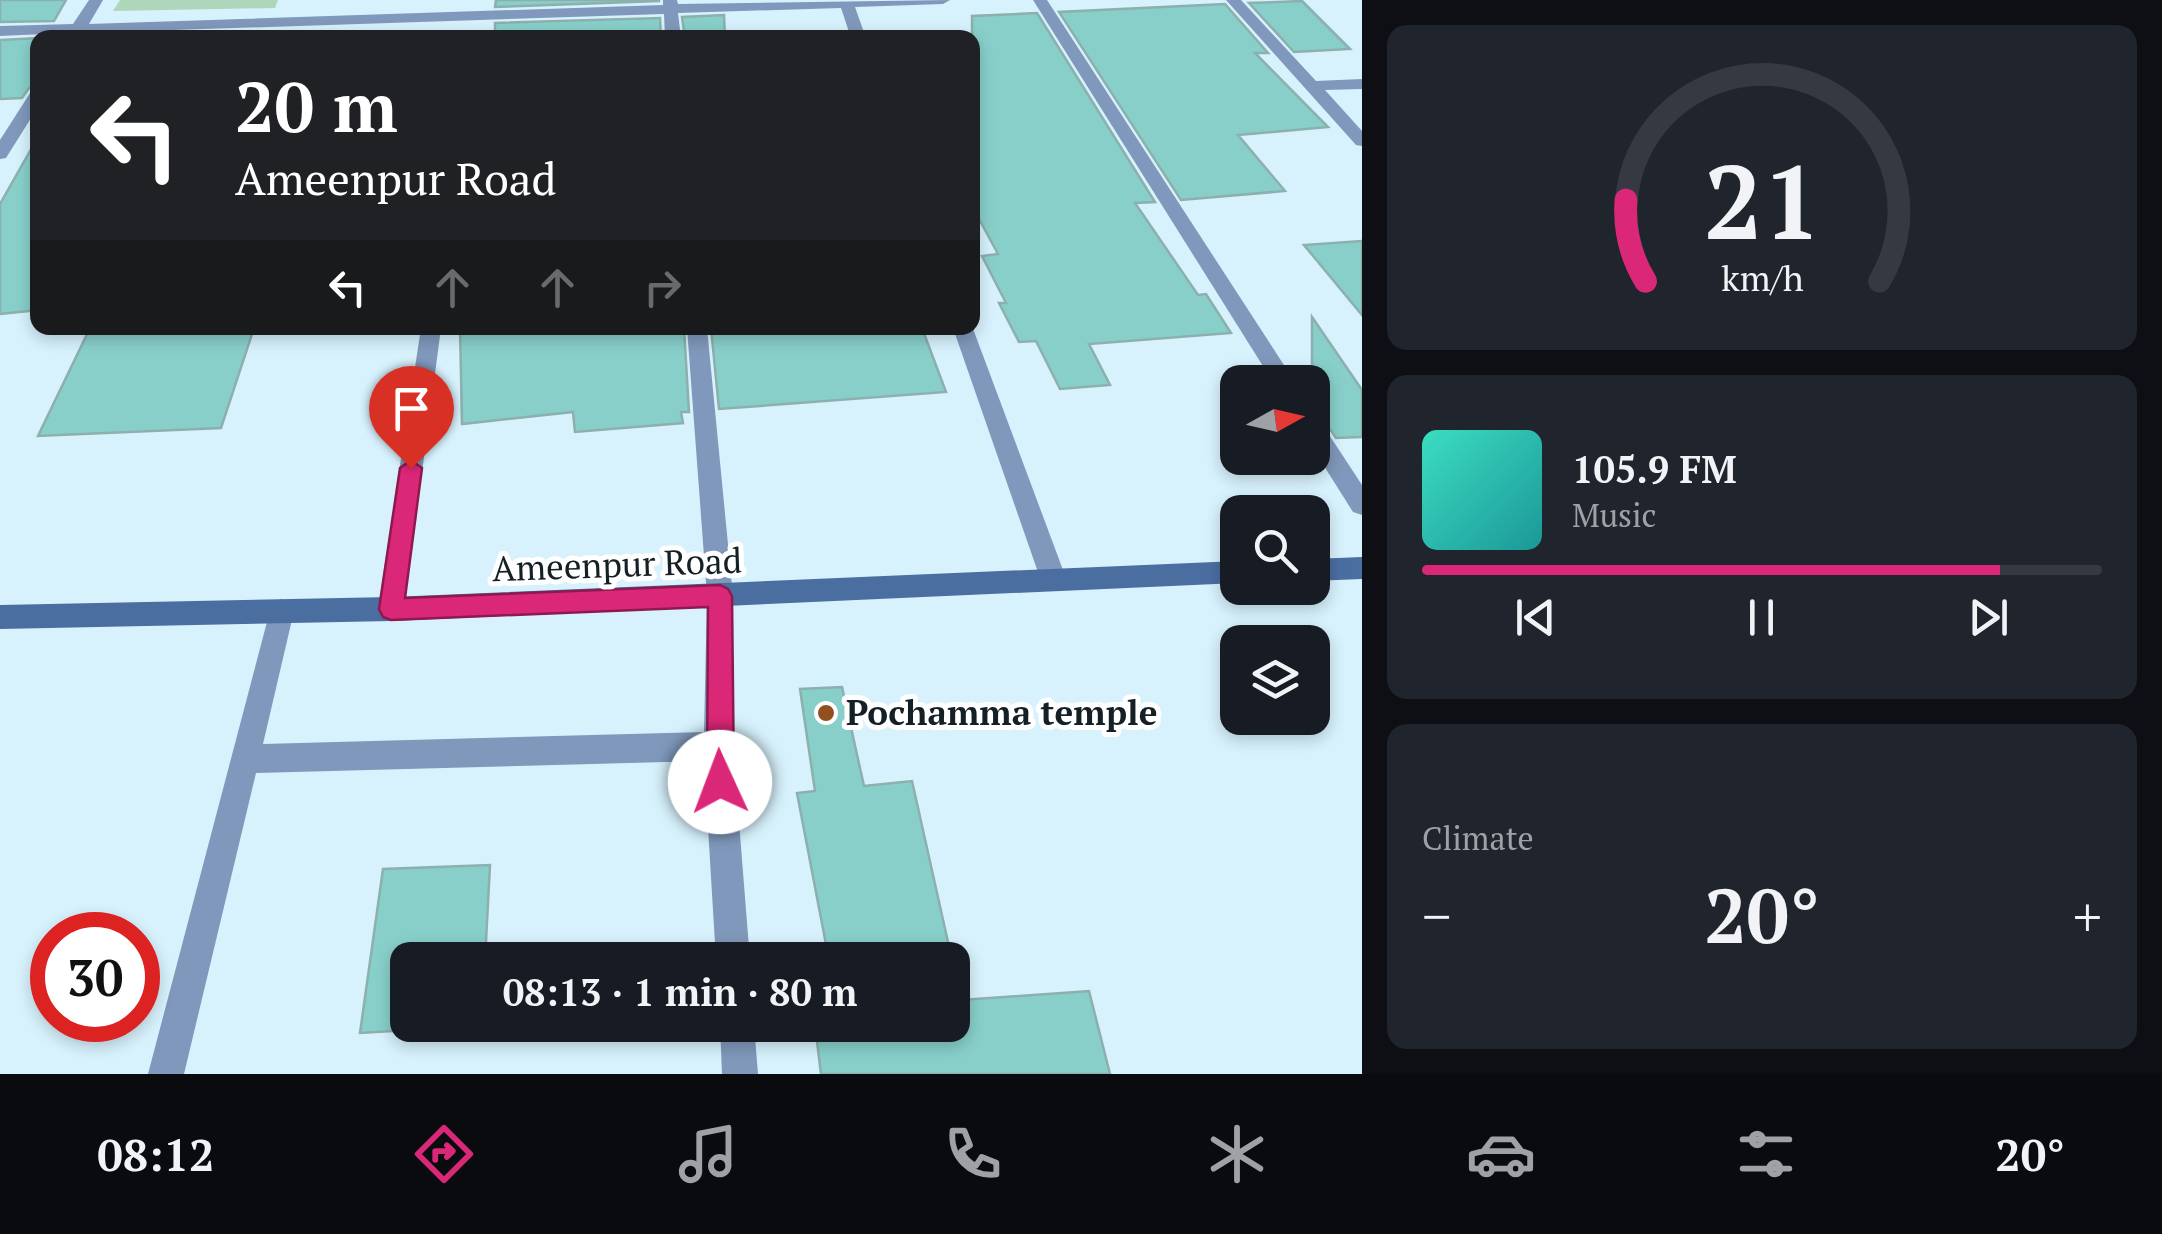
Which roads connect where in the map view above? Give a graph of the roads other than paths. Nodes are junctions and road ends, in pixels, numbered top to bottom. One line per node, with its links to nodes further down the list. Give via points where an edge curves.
1 (96, 0): 9 (street)
2 (292, 0): 10 (street)
3 (943, 0): 6 (street)
4 (1040, 0): 23 (street)
5 (1234, 0): 16 (street)
6 (846, 1): 7 (street); 12 (street)
7 (670, 5): 8 (street); 11 (street)
8 (476, 8): 10 (street)
9 (77, 30)
10 (281, 30)
11 (672, 30)
12 (856, 30)
13 (0, 31): 14 (street)
14 (30, 32)
15 (1362, 84): 16 (street)
16 (1311, 86): 18 (street)
17 (30, 107): 19 (street)
18 (1362, 141)
19 (0, 154)
20 (430, 335): 31 (street)
21 (698, 335): 30 (street)
22 (965, 335): 29 (street)
23 (1273, 365)
24 (1330, 455): 25 (street)
25 (1362, 505)
26 (1362, 568): 27 (street)
27 (1330, 569)
28 (1220, 573): 29 (street, Ameenpur Road)
29 (1052, 578): 30 (street, Ameenpur Road)
30 (720, 596): 31 (street, Ameenpur Road); 34 (street)
31 (391, 609): 32 (street, Ameenpur Road)
32 (282, 611): 33 (street, Ameenpur Road); 35 (street)
33 (0, 616)
34 (718, 746): 35 (street); 36 (street)
35 (245, 759): 38 (street)
36 (731, 942)
37 (738, 1042): 39 (street)
38 (166, 1074)
39 (740, 1074)

